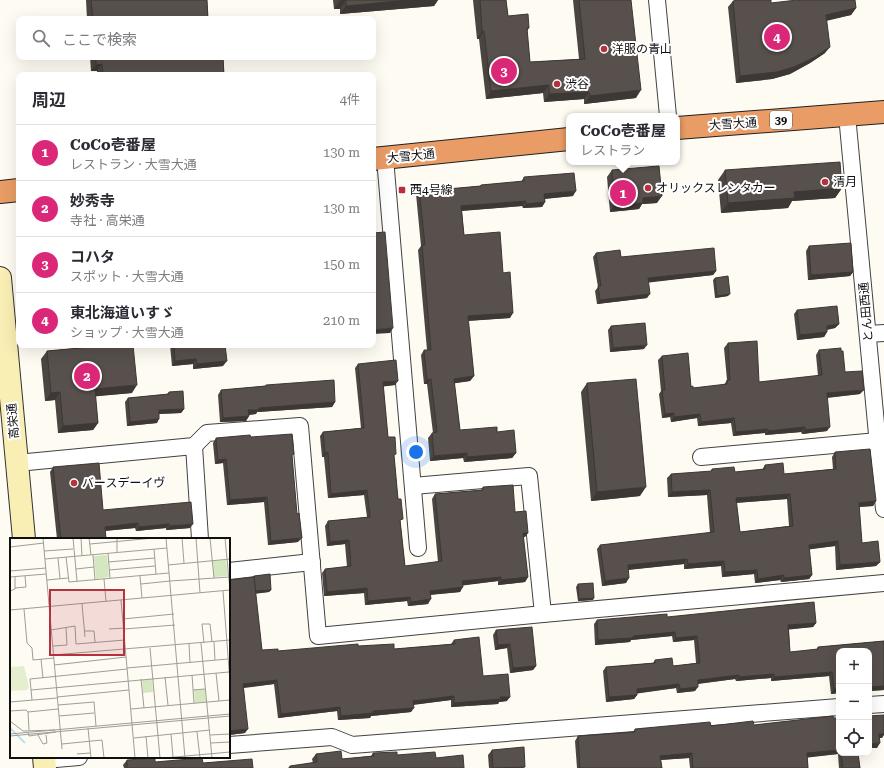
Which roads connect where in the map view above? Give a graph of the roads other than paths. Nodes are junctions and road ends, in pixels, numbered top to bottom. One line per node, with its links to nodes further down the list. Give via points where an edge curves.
1 (657, 0): 3 (street)
2 (884, 112): 4 (highway, 大雪大通 / 39)
3 (668, 113)
4 (847, 116): 5 (highway, 大雪大通 / 39); 11 (street, とん田西通)
5 (680, 128)
6 (566, 139): 7 (highway, 大雪大通)
7 (379, 159): 17 (street)
8 (16, 190): 9 (highway)
9 (0, 192)
10 (0, 278): 16 (street, 高栄通)
11 (876, 334): 12 (street, とん田西通)
12 (878, 441): 14 (street); 15 (street, とん田西通)
13 (194, 446): 16 (street); 20 (street); 22 (street, via 207,433 300,426)
14 (701, 457)
15 (882, 461): 18 (street, とん田西通)
16 (17, 463): 19 (street, 高栄通)
17 (413, 486): 21 (street); 25 (street, via 529,476)
18 (884, 509)
19 (24, 538)
20 (200, 538)
21 (418, 548)
22 (312, 562): 23 (street); 25 (street, via 318,636)
23 (230, 571)
24 (884, 583): 25 (street)
25 (543, 614)
26 (884, 704): 27 (street)
27 (872, 705)
28 (836, 707): 29 (street, via 352,745 332,737)
29 (230, 745)
30 (72, 758): 31 (street)
31 (44, 762)

